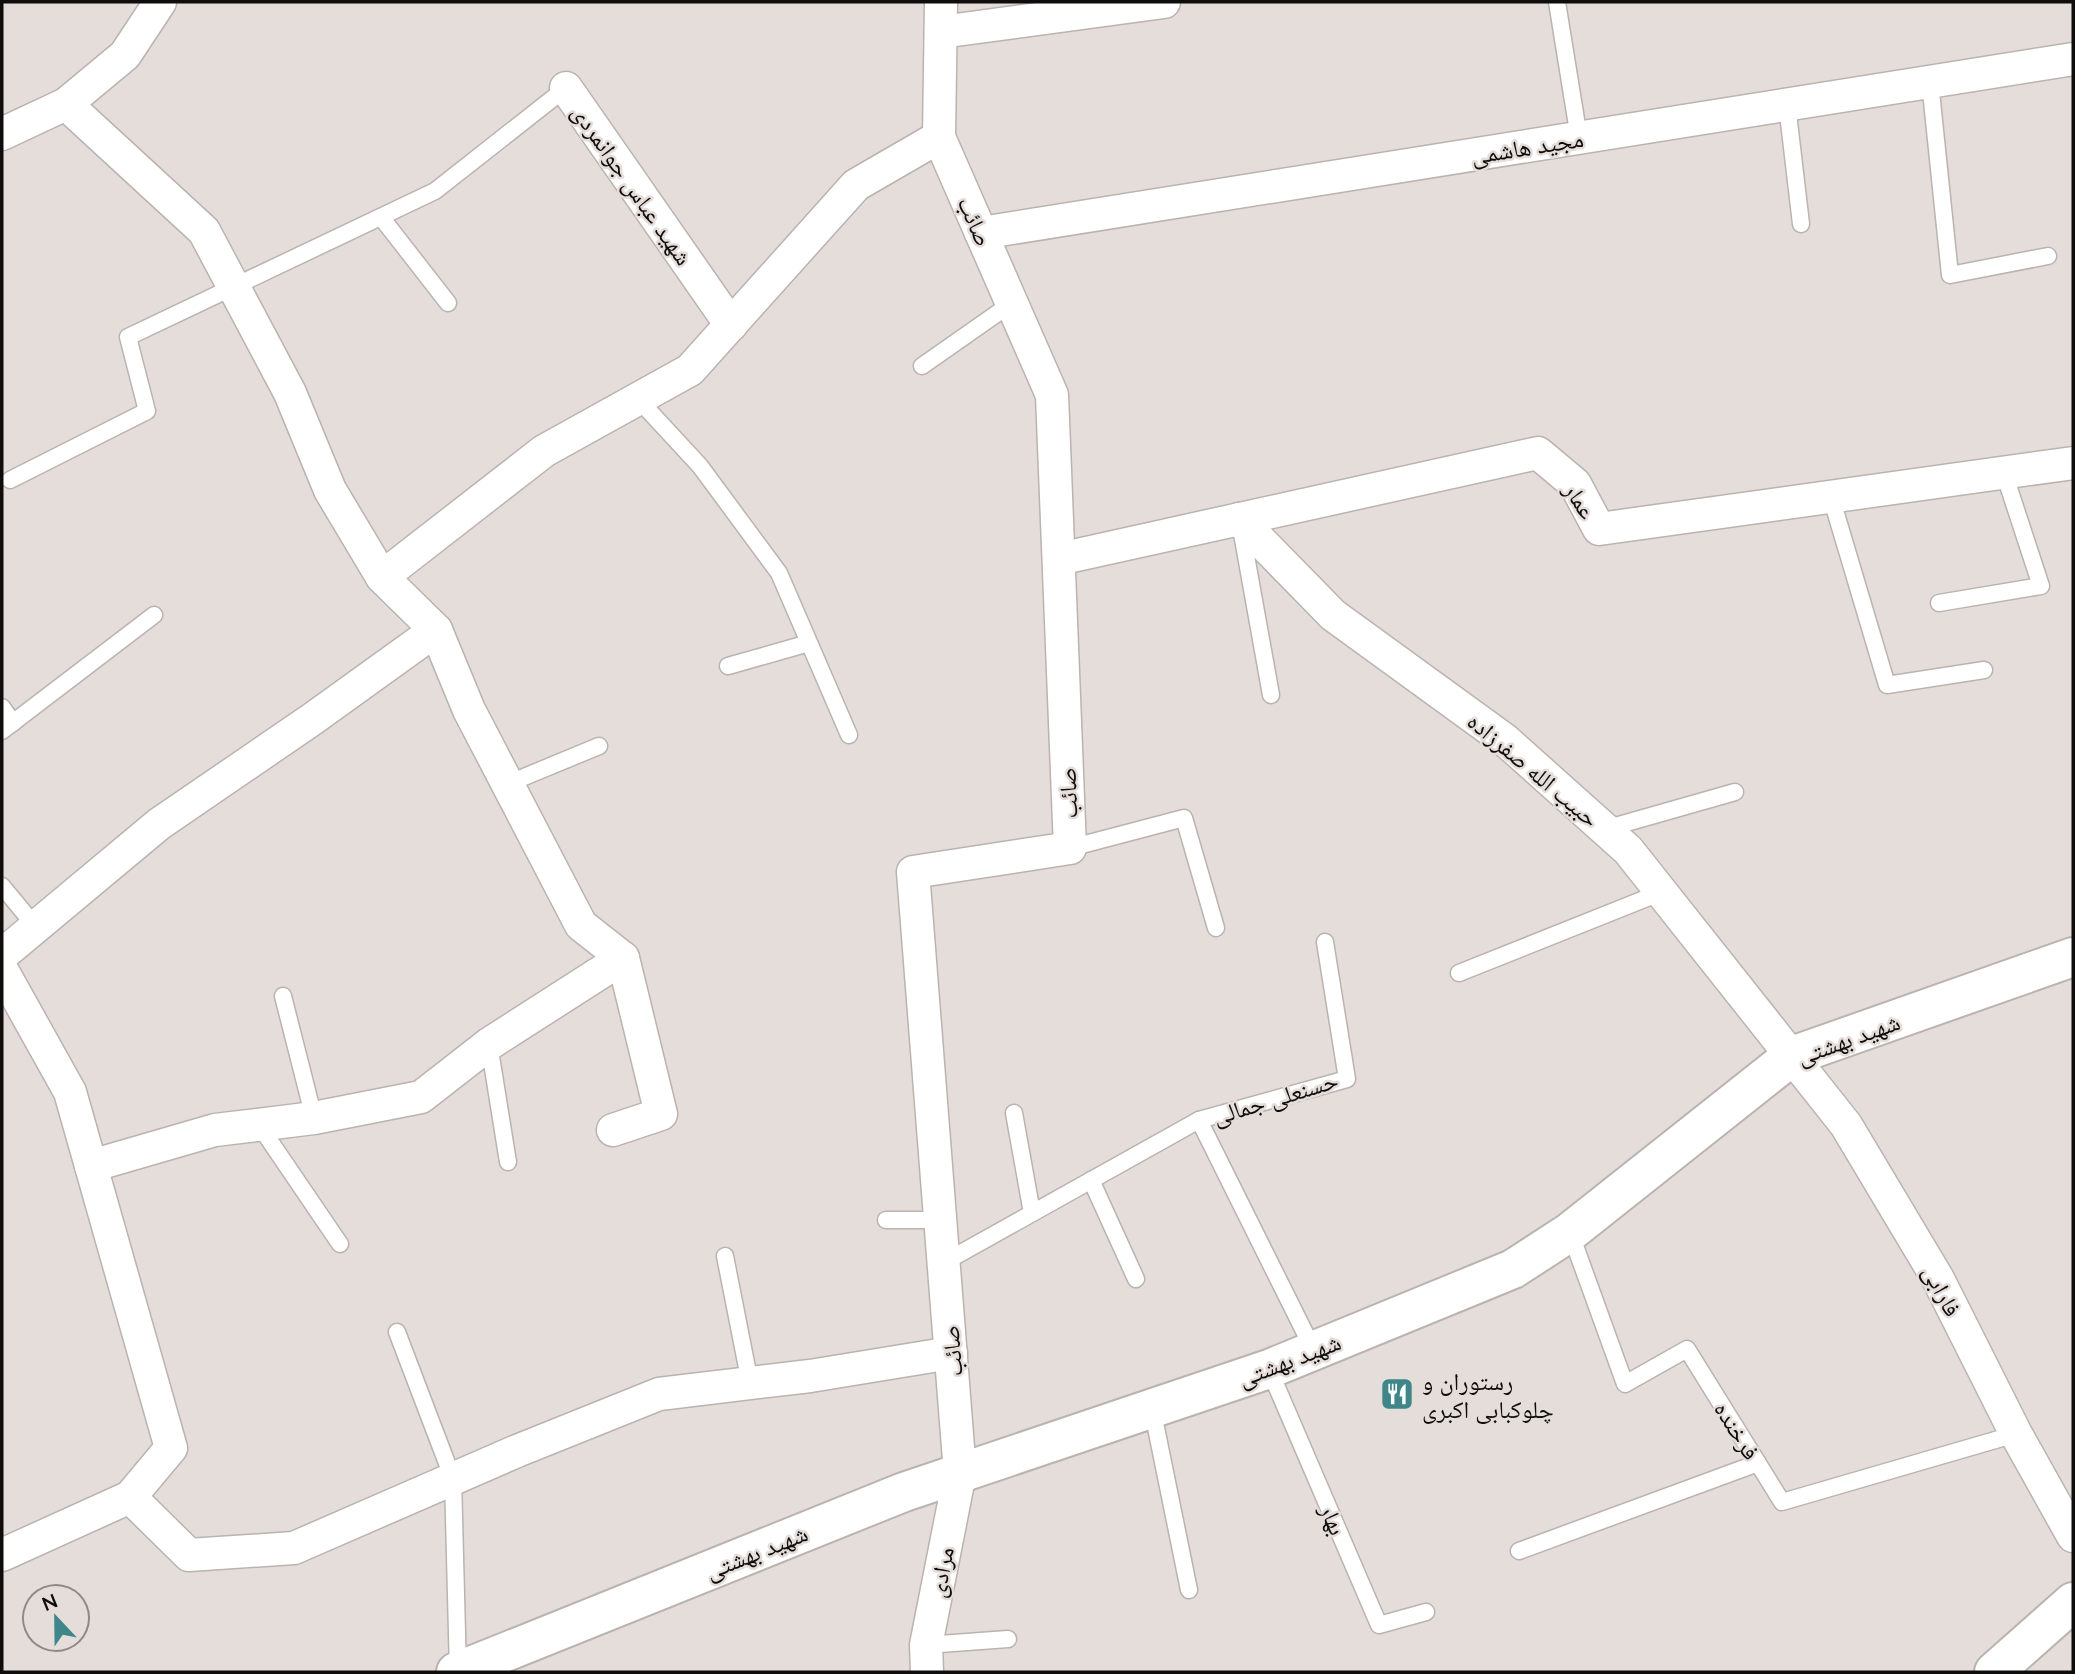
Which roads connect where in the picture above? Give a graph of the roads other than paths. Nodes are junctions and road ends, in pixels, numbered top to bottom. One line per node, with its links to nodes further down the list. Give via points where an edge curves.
1 (160, 2): 8 (street, via 125,55)
2 (1164, 2): 4 (street)
3 (1557, 2): 12 (lane)
4 (941, 17): 11 (street, صائب)
5 (2073, 59): 6 (street, مجید هاشمی)
6 (1930, 82): 9 (street, مجید هاشمی); 16 (lane, via 1950,275)
7 (566, 88): 13 (lane, شهید عباس جوانمردی, via 435,191); 20 (street, شهید عباس جوانمردی)
8 (66, 104): 10 (street); 17 (street, via 204,231)
9 (1787, 105): 12 (street, مجید هاشمی); 14 (lane)
10 (2, 134)
11 (939, 137): 15 (street, صائب); 20 (street, via 856,185)
12 (1579, 138): 15 (street, مجید هاشمی)
13 (381, 217): 17 (lane, شهید عباس جوانمردی); 18 (lane)
14 (1801, 224)
15 (981, 233): 19 (street, صائب)
16 (2048, 256)
17 (233, 287): 25 (lane, شهید عباس جوانمردی, via 128,337 147,411); 29 (street, via 290,393 330,491)
18 (448, 303)
19 (1012, 303): 21 (lane); 28 (street, صائب, via 1052,395)
20 (731, 325): 22 (street, via 690,370)
21 (922, 366)
22 (638, 399): 29 (street, via 544,451); 33 (lane, via 700,466 779,573)
23 (2073, 463): 24 (street, عمار)
24 (2004, 473): 26 (street, عمار); 30 (lane, via 2041,586)
25 (10, 480)
26 (1830, 497): 27 (street, عمار, via 1599,529 1575,484 1538,453); 35 (lane, via 1887,685)
27 (1240, 519): 28 (street, عمار); 36 (lane); 43 (street, حبیب الله صفرزاده, via 1333,615 1505,740)
28 (1059, 559): 44 (street, صائب)
29 (382, 577): 32 (street)
30 (1939, 603)
31 (154, 615): 38 (lane)
32 (436, 630): 41 (street, via 469,710); 47 (street, via 159,824)
33 (809, 643): 34 (lane); 39 (lane)
34 (728, 666)
35 (1984, 670)
36 (1271, 695)
37 (2, 707): 38 (lane)
38 (7, 727)
39 (849, 735)
40 (599, 746): 41 (lane)
41 (508, 784): 52 (street, via 581,925)
42 (1735, 792): 43 (lane)
43 (1605, 829): 46 (street, حبیب الله صفرزاده)
44 (1070, 848): 48 (lane, via 1184,818); 68 (street, صائب, via 913,872)
45 (2, 886): 47 (lane)
46 (1662, 892): 54 (lane); 57 (street, حبیب الله صفرزاده)
47 (36, 927): 50 (street)
48 (1216, 928)
49 (1325, 942): 60 (lane, حسنعلی جمالی, via 1347,1079)
50 (2, 955)
51 (2073, 957): 57 (street, شهید بهشتی)
52 (623, 958): 56 (street); 62 (street, via 661,1114)
53 (2, 970): 64 (street, via 70,1092)
54 (1459, 973)
55 (283, 996): 59 (lane)
56 (489, 1044): 59 (street, via 421,1097); 63 (lane)
57 (1792, 1056): 69 (street, شهید بهشتی); 80 (street, فارابی, via 1846,1125 1938,1279)
58 (1014, 1113): 66 (lane)
59 (314, 1118): 61 (street)
60 (1199, 1120): 65 (lane); 75 (lane, حسنعلی جمالی)
61 (259, 1125): 64 (street, via 215,1130); 70 (lane)
62 (613, 1130)
63 (508, 1162)
64 (91, 1166): 84 (street, via 171,1448)
65 (1091, 1180): 66 (lane); 73 (lane)
66 (1032, 1213): 72 (lane)
67 (886, 1220): 68 (lane)
68 (940, 1220): 72 (street, صائب)
69 (1570, 1232): 75 (street, شهید بهشتی, via 1513,1269); 81 (lane, فرخنده, via 1625,1384 1687,1349)
70 (340, 1244)
71 (725, 1256): 78 (lane)
72 (943, 1263): 76 (street, صائب)
73 (1136, 1279)
74 (397, 1332): 83 (lane)
75 (1314, 1351): 77 (street, شهید بهشتی)
76 (951, 1353): 78 (street); 82 (street, صائب)
77 (1269, 1369): 79 (street, شهید بهشتی); 90 (lane, بهار, via 1379,1625)
78 (750, 1383): 83 (street, via 659,1394)
79 (1152, 1408): 82 (street, شهید بهشتی); 88 (lane)
80 (2017, 1434): 81 (lane, فرخنده, via 1782,1502); 85 (street, فارابی)
81 (1758, 1463): 86 (lane)
82 (960, 1473): 92 (street, مرادی); 93 (street, شهید بهشتی)
83 (453, 1479): 84 (street, via 294,1548 189,1555); 93 (lane)
84 (130, 1497): 87 (street)
85 (2073, 1536)
86 (1520, 1551)
87 (2, 1555)
88 (1189, 1590)
89 (2073, 1602): 94 (street)
90 (1426, 1612)
91 (1008, 1639): 92 (lane)
92 (926, 1658)
93 (457, 1672)
94 (1994, 1672)

